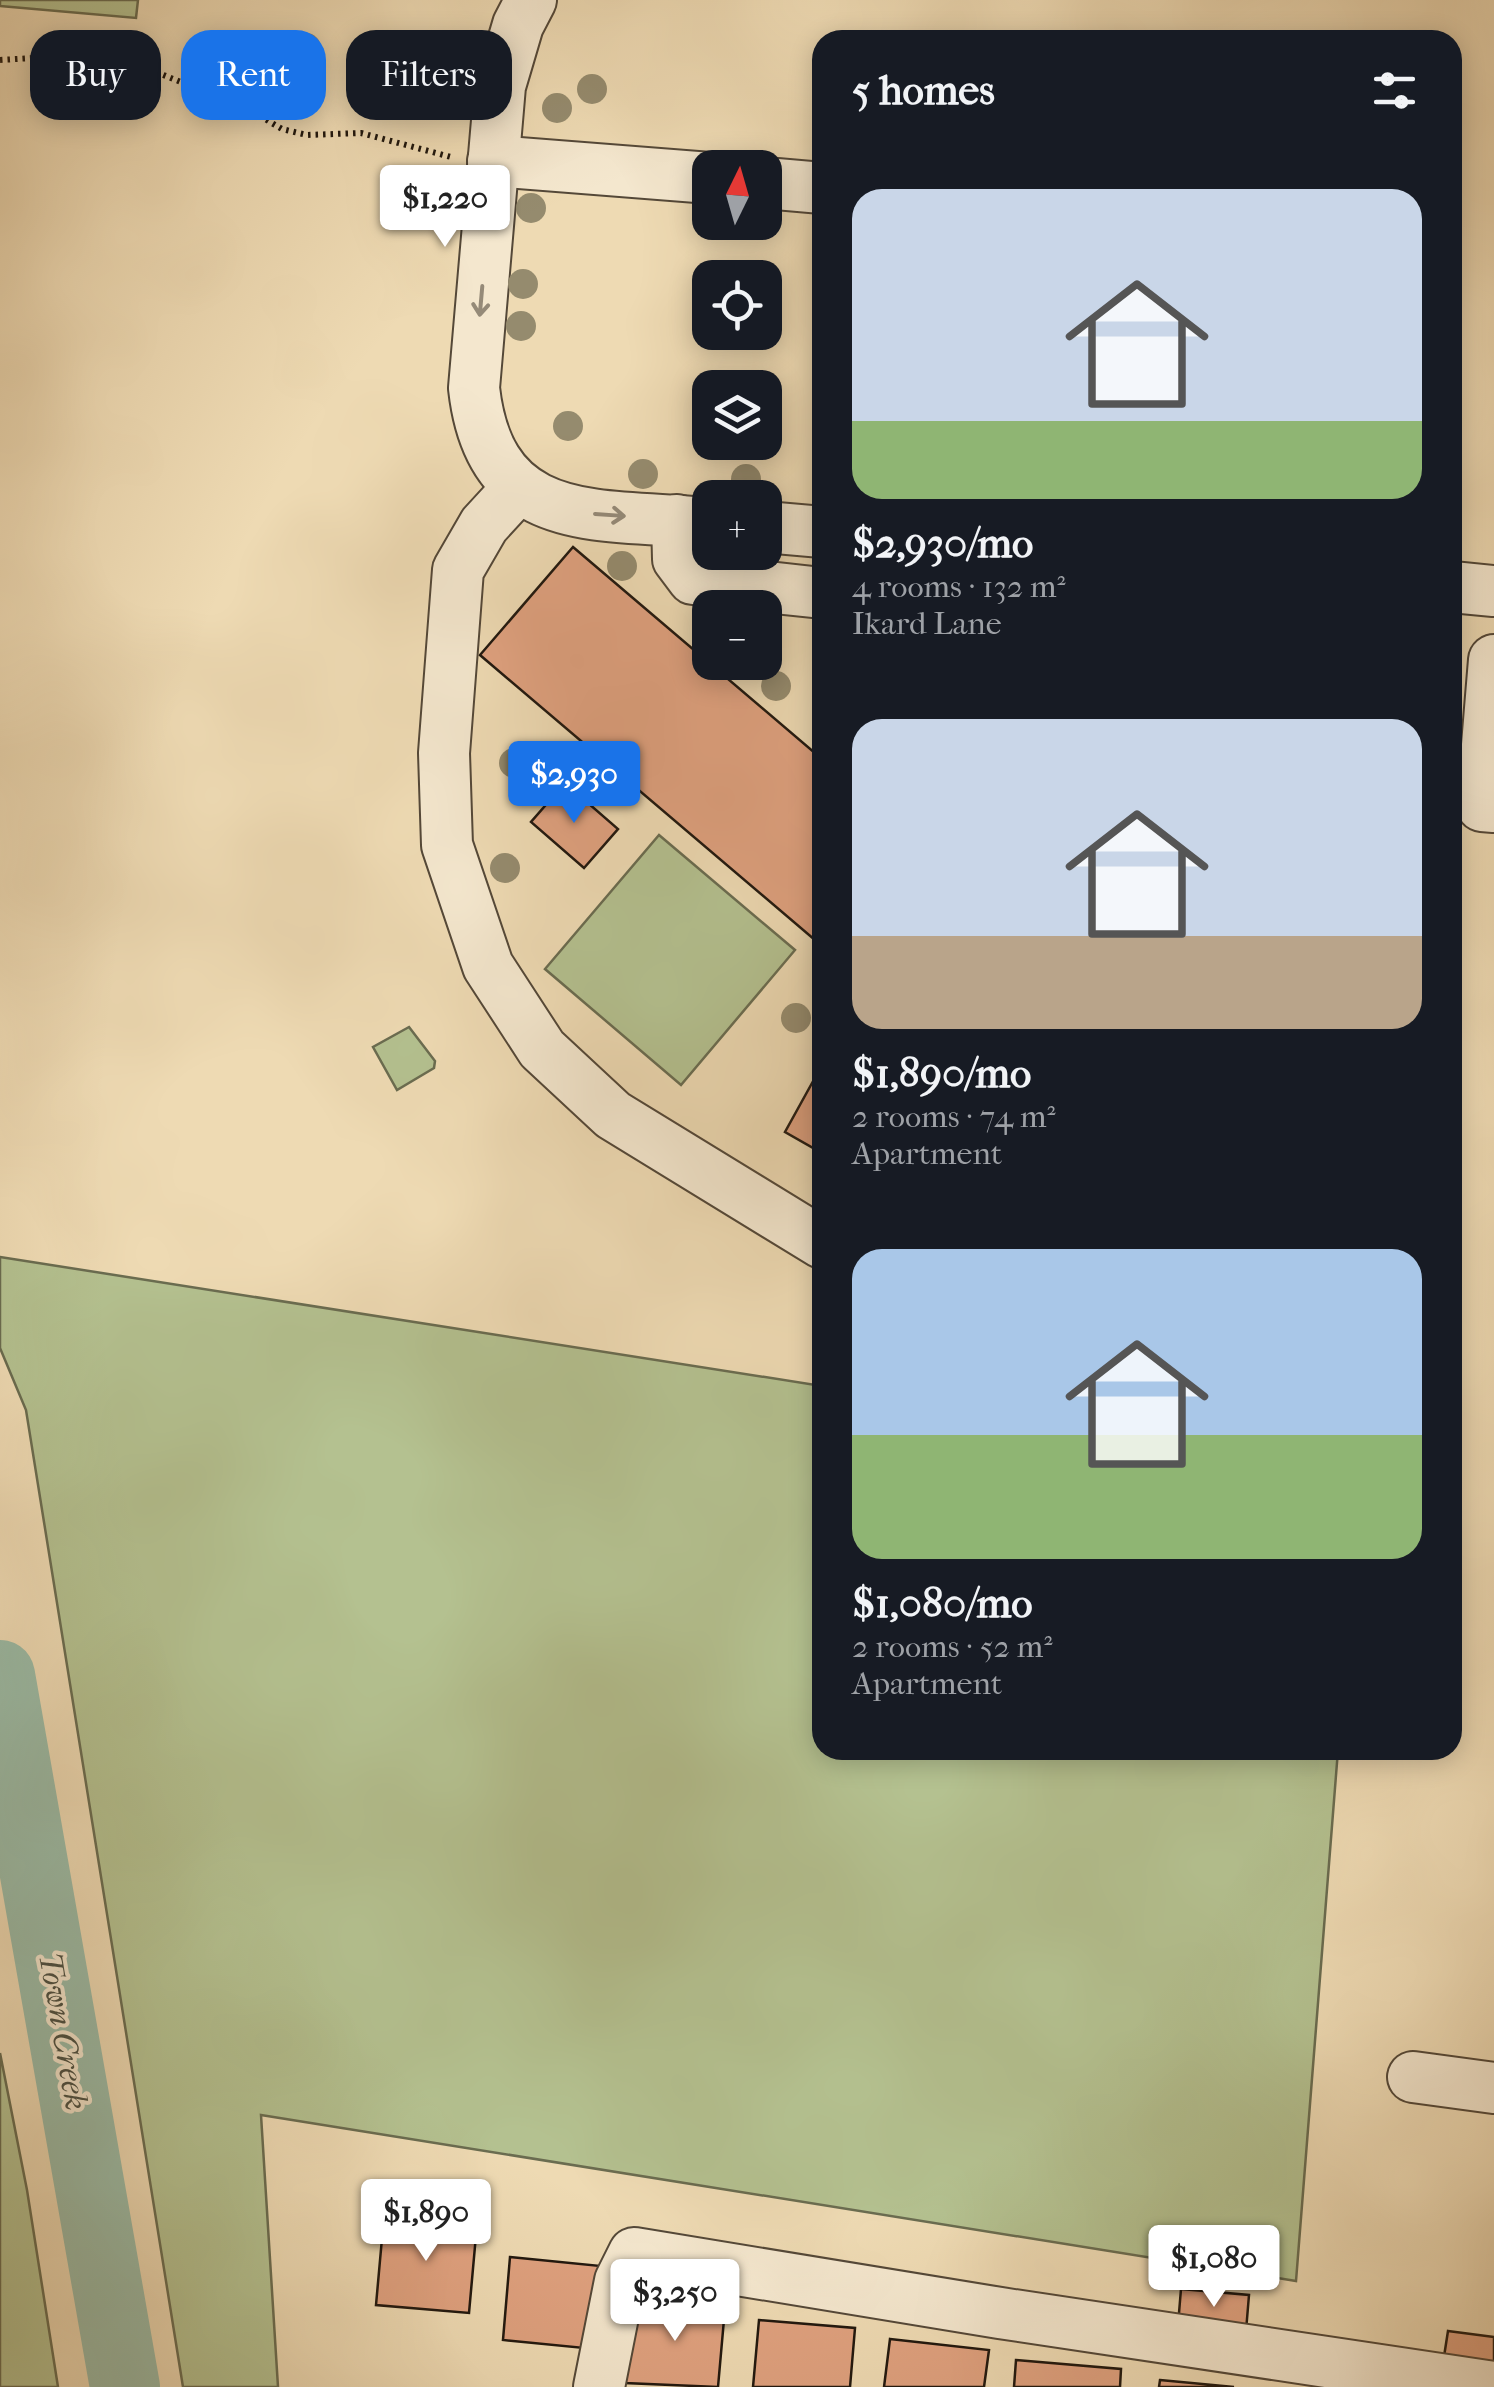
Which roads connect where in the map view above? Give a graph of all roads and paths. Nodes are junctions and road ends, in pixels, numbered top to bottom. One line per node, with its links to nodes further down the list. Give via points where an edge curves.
1 (518, 4): 3 (street)
2 (0, 60): 3 (path, via 49,57 156,72 282,129 361,133)
3 (493, 161): 4 (street); 7 (street, one-way to 7, via 474,388 488,447)
4 (692, 177)
5 (782, 184): 6 (street)
6 (812, 187)
7 (518, 488): 8 (street, one-way to 8, via 551,508); 17 (street, via 484,525 458,570 444,753 446,845 488,966 542,1048 613,1115)
8 (692, 521)
9 (692, 524): 14 (street, via 678,559 693,579)
10 (782, 528): 11 (street)
11 (812, 531)
12 (1462, 588): 13 (street)
13 (1494, 590)
14 (812, 591)
15 (1494, 660): 16 (street, via 1482,806)
16 (1494, 807)
17 (812, 1237)
18 (1413, 2077): 19 (street)
19 (1494, 2088)
20 (599, 2387): 21 (street, via 620,2281 634,2253)
21 (1493, 2387)

